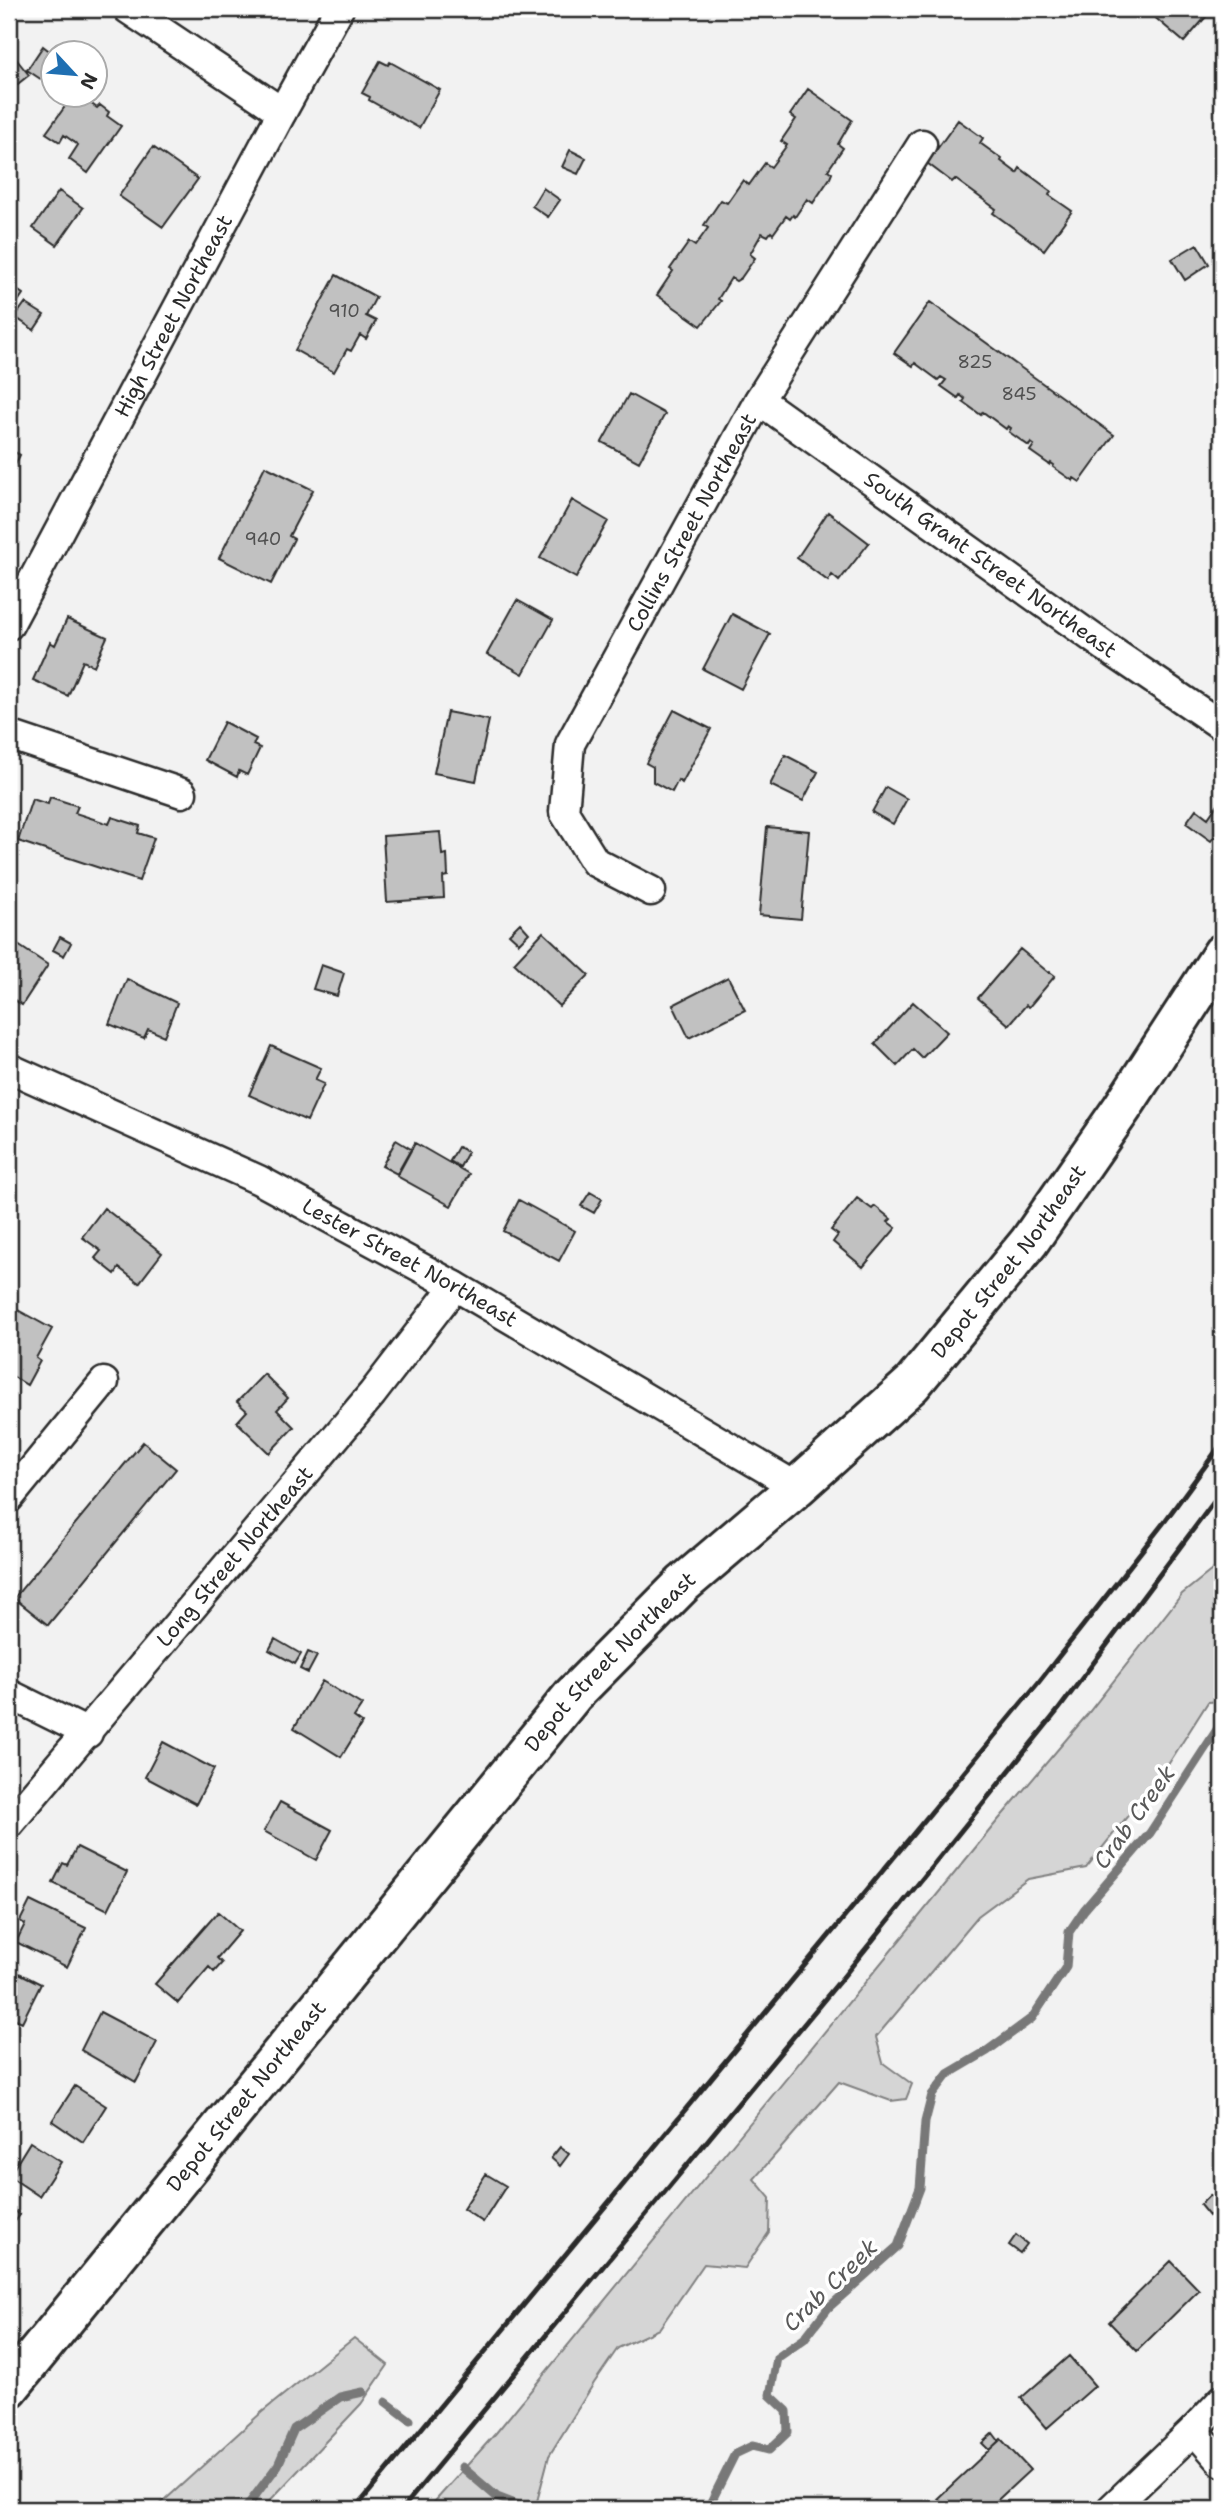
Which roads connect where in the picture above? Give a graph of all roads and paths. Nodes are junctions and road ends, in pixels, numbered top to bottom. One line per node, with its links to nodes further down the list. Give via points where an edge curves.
1 (128, 9): 3 (street)
2 (340, 9): 3 (street, High Street Northeast)
3 (282, 112): 6 (street, High Street Northeast)
4 (922, 144): 5 (street, Collins Street Northeast)
5 (759, 400): 7 (street, South Grant Street Northeast); 10 (street, Collins Street Northeast, via 570,744 564,811 595,862)
6 (9, 625)
7 (1222, 726)
8 (9, 735): 9 (street)
9 (182, 793)
10 (651, 891)
11 (1222, 954): 15 (main road, Depot Street Northeast, via 1029,1242 912,1384)
12 (9, 1068): 13 (street, Lester Street Northeast, via 259,1180)
13 (455, 1286): 15 (street, Lester Street Northeast); 18 (street, Long Street Northeast, via 372,1394)
14 (104, 1382): 16 (street)
15 (797, 1486): 20 (main road, Depot Street Northeast, via 683,1584 573,1695)
16 (9, 1499)
17 (9, 1695): 18 (street)
18 (88, 1733): 19 (street, Long Street Northeast)
19 (9, 1824)
20 (9, 2388)
21 (1222, 2400): 22 (street)
22 (1195, 2430): 23 (street); 24 (street)
23 (1222, 2462)
24 (1111, 2509)

